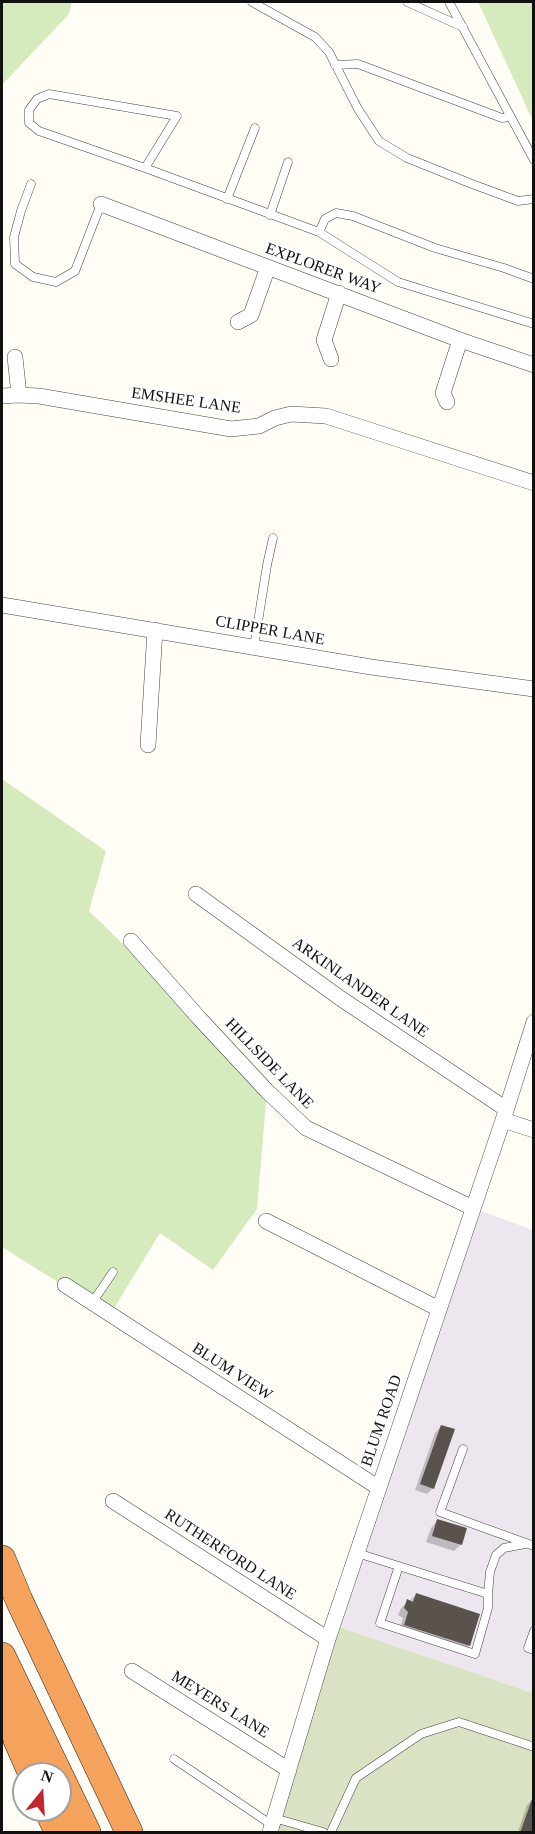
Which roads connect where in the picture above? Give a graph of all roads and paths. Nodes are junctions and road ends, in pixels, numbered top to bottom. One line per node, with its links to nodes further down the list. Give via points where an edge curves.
1 (252, 2): 5 (lane, via 315,37)
2 (407, 2): 4 (lane)
3 (449, 2): 4 (lane)
4 (463, 27): 6 (lane)
5 (335, 65): 6 (lane, via 358,64 502,118); 13 (lane, via 379,141 407,158 472,184 518,201)
6 (510, 117): 8 (lane)
7 (255, 128): 12 (lane)
8 (534, 159)
9 (288, 162): 15 (lane)
10 (145, 168): 10 (lane, via 39,131 29,123 29,110 37,99 49,94 177,116); 12 (lane)
11 (31, 184): 14 (lane, via 14,237 15,264 33,277 56,282 75,271)
12 (227, 199): 15 (lane)
13 (534, 199)
14 (101, 204): 17 (street, EXPLORER WAY)
15 (270, 215): 16 (lane)
16 (319, 232): 18 (lane, via 325,219 336,213 353,216 435,248); 21 (lane, via 398,282)
17 (268, 267): 19 (street, EXPLORER WAY); 20 (street, via 251,315)
18 (534, 279)
19 (339, 293): 22 (street, EXPLORER WAY); 24 (street, via 324,340)
20 (238, 322)
21 (534, 324)
22 (460, 340): 25 (street, EXPLORER WAY); 28 (street, via 443,393)
23 (15, 357): 26 (street)
24 (331, 359)
25 (534, 365)
26 (19, 395): 27 (street, EMSHEE LANE); 29 (street, EMSHEE LANE, via 231,429 259,426 291,414 326,416)
27 (2, 396)
28 (447, 402)
29 (534, 483)
30 (273, 538): 33 (lane)
31 (2, 605): 32 (street, CLIPPER LANE)
32 (155, 630): 33 (street, CLIPPER LANE); 35 (street)
33 (254, 647): 34 (street, CLIPPER LANE)
34 (534, 689)
35 (148, 745)
36 (196, 894): 39 (street, ARKINLANDER LANE)
37 (131, 941): 41 (street, HILLSIDE LANE, via 267,1091 306,1128)
38 (534, 1022): 39 (street, BLUM ROAD)
39 (504, 1114): 40 (street, ARKINLANDER LANE); 41 (street, BLUM ROAD)
40 (534, 1130)
41 (473, 1208): 46 (street, BLUM ROAD)
42 (266, 1221): 46 (street)
43 (113, 1272): 45 (lane)
44 (65, 1285): 45 (street, BLUM VIEW)
45 (92, 1303): 48 (street, BLUM VIEW)
46 (439, 1309): 48 (street, BLUM ROAD)
47 (463, 1449): 50 (lane, via 440,1512)
48 (379, 1488): 51 (street, BLUM ROAD)
49 (113, 1501): 56 (street, RUTHERFORD LANE)
50 (530, 1545): 54 (lane, via 504,1548 496,1555)
51 (357, 1553): 53 (lane); 56 (street, BLUM ROAD)
52 (2, 1559): 69 (highway)
53 (399, 1566): 54 (lane); 54 (lane, via 380,1623 475,1654)
54 (488, 1594)
55 (534, 1631): 57 (lane, via 528,1648)
56 (328, 1639): 65 (street, BLUM ROAD)
57 (534, 1650)
58 (2, 1656): 64 (highway)
59 (2, 1666): 63 (highway, via 17,1740)
60 (132, 1671): 65 (street, MEYERS LANE)
61 (534, 1747): 71 (lane, via 459,1722 421,1734 356,1778)
62 (174, 1759): 67 (lane)
63 (27, 1762)
64 (53, 1762)
65 (289, 1770): 67 (street, BLUM ROAD)
66 (72, 1802): 68 (highway)
67 (272, 1825): 70 (lane)
68 (87, 1833)
69 (129, 1833)
70 (323, 1833)
71 (331, 1833)

